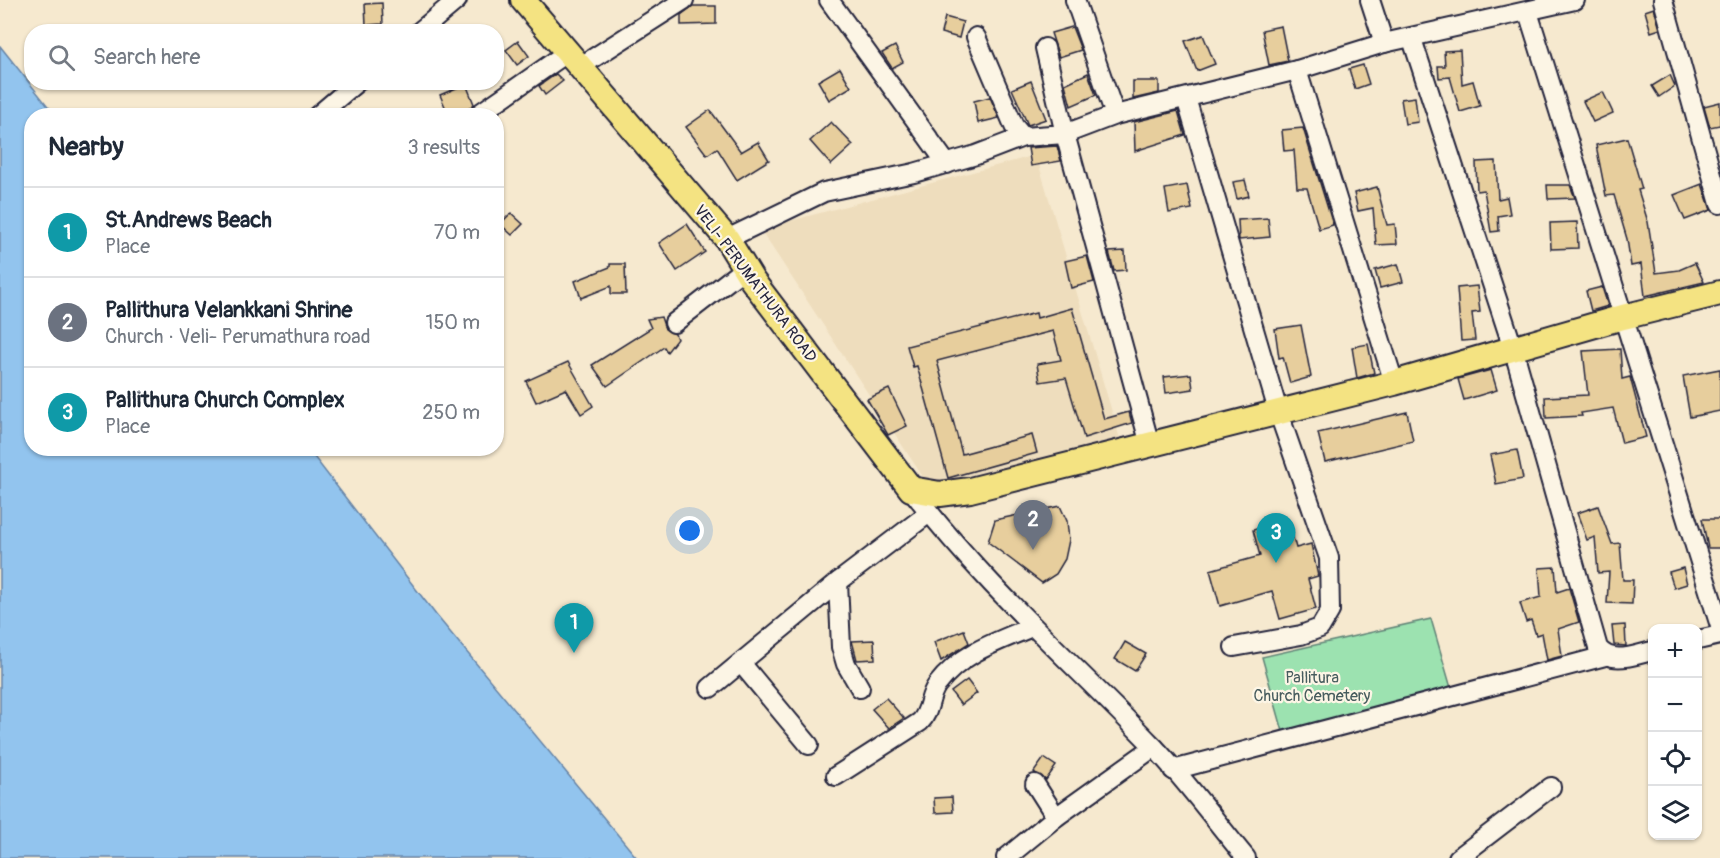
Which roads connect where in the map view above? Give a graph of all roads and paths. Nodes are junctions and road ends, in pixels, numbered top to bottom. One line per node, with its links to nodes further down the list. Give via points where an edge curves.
1 (458, 0): 10 (street)
2 (523, 0): 15 (main road, VELI- PERUMATHURA ROAD)
3 (684, 0): 15 (street)
4 (829, 0): 24 (street)
5 (1075, 0): 21 (street)
6 (1370, 0): 13 (street)
7 (1575, 0): 9 (street)
8 (1663, 0): 25 (street)
9 (1528, 12): 12 (street); 29 (street)
10 (429, 24)
11 (976, 37): 23 (street, via 1014,126)
12 (1412, 39): 13 (street); 31 (street)
13 (1384, 43): 16 (street)
14 (1045, 48): 22 (street)
15 (575, 59): 20 (street); 26 (main road, VELI- PERUMATHURA ROAD)
16 (1297, 70): 18 (street); 32 (street)
17 (348, 90): 19 (street)
18 (1186, 98): 21 (street); 33 (street)
19 (326, 108)
20 (490, 108)
21 (1115, 115): 22 (street)
22 (1065, 134): 23 (street); 34 (street)
23 (1023, 137): 24 (street)
24 (947, 164): 26 (street, via 824,192)
25 (1720, 204)
26 (727, 238): 27 (main road, VELI- PERUMATHURA ROAD)
27 (745, 268): 30 (street); 35 (main road, VELI- PERUMATHURA ROAD)
28 (1720, 293): 29 (main road)
29 (1623, 316): 31 (main road); 38 (street)
30 (674, 323)
31 (1512, 348): 32 (main road); 44 (street, via 1598,648)
32 (1394, 382): 33 (main road)
33 (1278, 411): 34 (main road); 42 (street, via 1329,558 1330,611 1313,632)
34 (1150, 444): 35 (main road, via 970,490 940,494)
35 (911, 489): 36 (street)
36 (929, 513): 37 (street); 39 (street)
37 (838, 582): 45 (street); 47 (street, via 841,647)
38 (1720, 626)
39 (1032, 627): 49 (street); 51 (street, via 965,656 937,685 920,722)
40 (1720, 635): 41 (street)
41 (1702, 639)
42 (1234, 647)
43 (1648, 652): 44 (street)
44 (1605, 656): 50 (street)
45 (741, 663): 46 (street); 48 (street)
46 (710, 688)
47 (860, 688)
48 (809, 745)
49 (1154, 747): 50 (street); 54 (street)
50 (1173, 770): 56 (street)
51 (836, 776)
52 (1035, 784): 54 (street)
53 (1551, 787): 57 (street)
54 (1056, 817): 55 (street)
55 (1006, 858)
56 (1246, 858)
57 (1458, 858)

